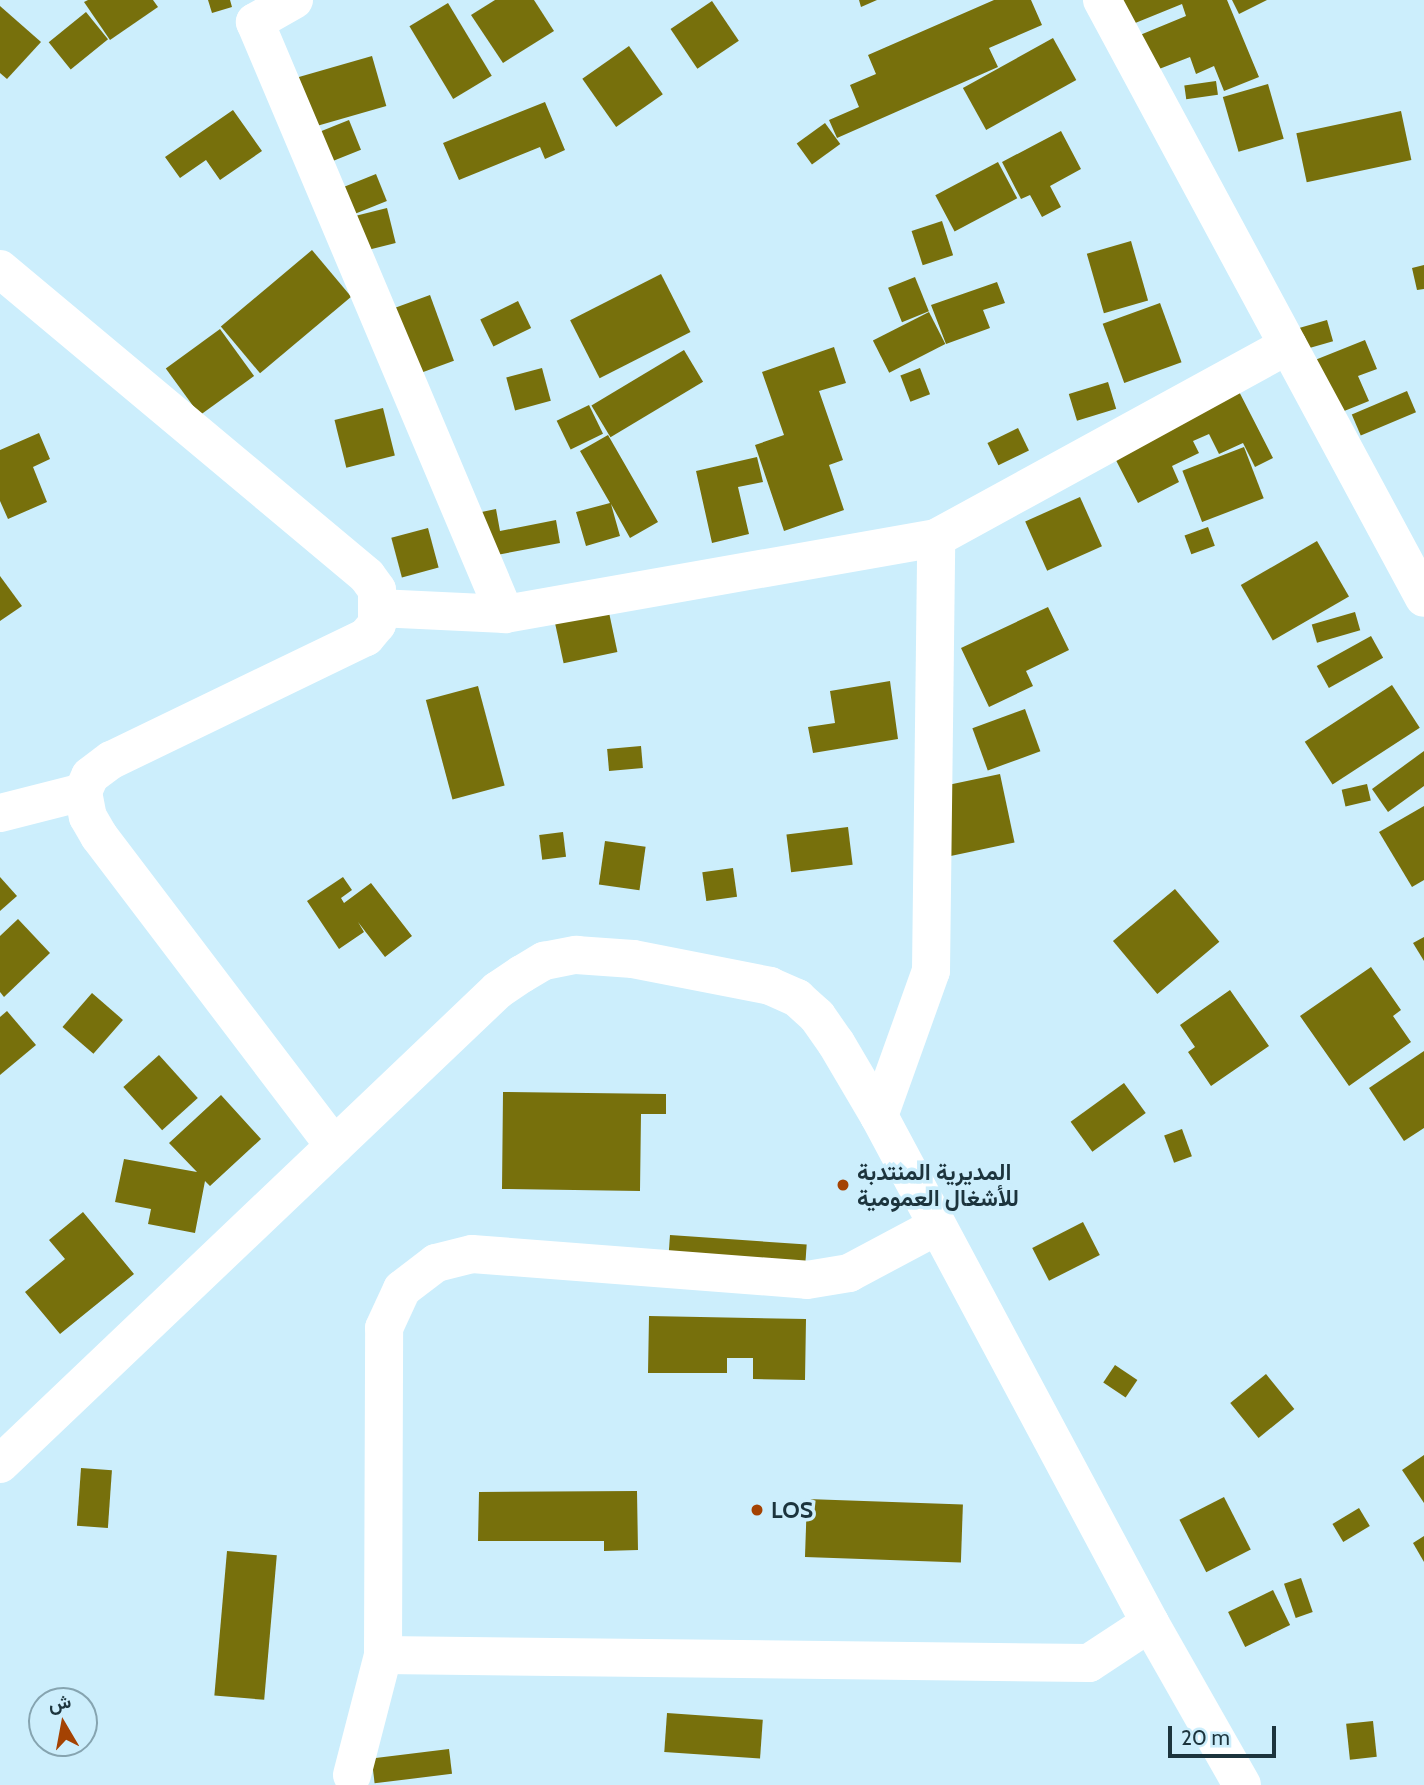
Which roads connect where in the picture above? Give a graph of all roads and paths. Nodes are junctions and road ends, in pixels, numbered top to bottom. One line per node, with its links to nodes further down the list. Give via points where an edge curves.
1 (295, 0): 8 (street, via 255,22)
2 (1102, 0): 4 (street)
3 (0, 269): 7 (street, via 367,576 377,590)
4 (1288, 345): 5 (street); 6 (street)
5 (936, 538): 8 (street); 11 (street, via 931,971)
6 (1424, 598)
7 (378, 608): 8 (street); 9 (street, via 377,624 366,637 111,760 90,776)
8 (505, 614)
9 (83, 792): 10 (street); 12 (street, via 88,817 99,836)
10 (0, 813)
11 (879, 1116): 12 (street, via 817,1016 797,998 770,986 633,959 576,955 544,961 498,990); 13 (street)
12 (334, 1146): 14 (street)
13 (937, 1226): 15 (street); 16 (street, via 849,1273 807,1280 472,1254 436,1263 402,1289 384,1328)
14 (0, 1464)
15 (1150, 1623): 16 (street, via 1089,1663); 18 (street)
16 (383, 1655): 17 (street)
17 (352, 1776)
18 (1242, 1785)

